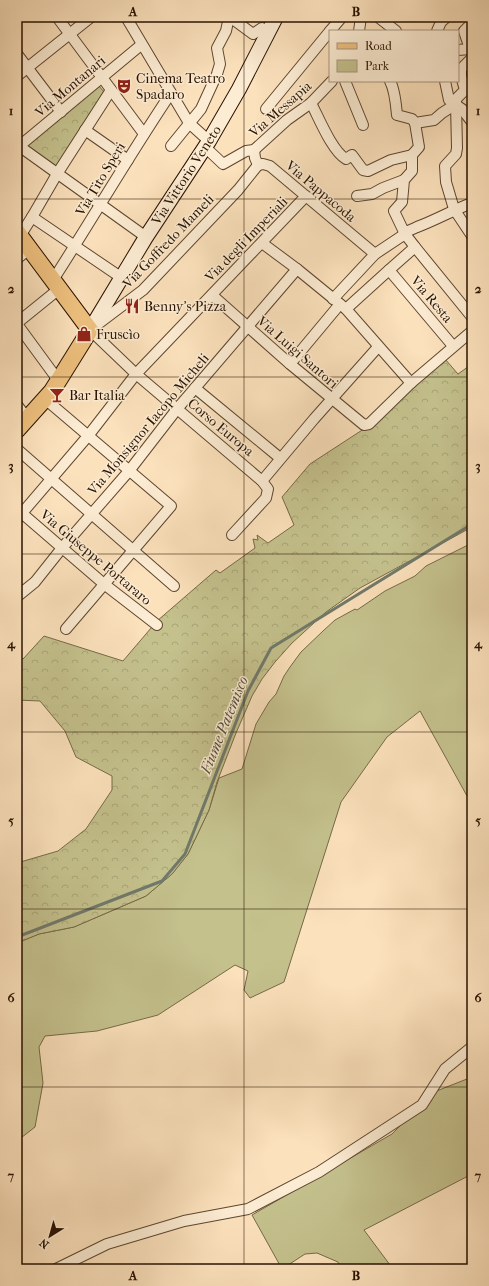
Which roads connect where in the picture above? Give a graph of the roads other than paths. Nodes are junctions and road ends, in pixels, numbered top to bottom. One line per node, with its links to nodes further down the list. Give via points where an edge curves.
1 (57, 17): 17 (street)
2 (91, 17): 17 (street)
3 (126, 17): 18 (street)
4 (276, 17): 15 (street, Via Vittorio Veneto)
5 (342, 17): 12 (street)
6 (351, 17): 11 (street)
7 (378, 17): 13 (street)
8 (446, 17): 14 (street)
9 (228, 18): 15 (street, via 253,34 262,28); 35 (street, via 226,31 217,48 220,64 217,74 201,109)
10 (472, 23): 20 (street, via 464,31)
11 (360, 24)
12 (331, 30)
13 (395, 30)
14 (437, 30)
15 (268, 32): 41 (street, Via Vittorio Veneto)
16 (329, 32): 33 (street)
17 (70, 34): 22 (street); 24 (street)
18 (141, 45): 24 (street, Via Montanari); 30 (street)
19 (459, 50): 20 (street)
20 (471, 52): 32 (street, via 461,69 465,90 456,99)
21 (17, 54): 22 (street)
22 (27, 67): 23 (street); 34 (street)
23 (17, 76)
24 (102, 77): 29 (street); 34 (street, Via Montanari)
25 (331, 82): 31 (street, Via Messapia)
26 (345, 82): 38 (street)
27 (391, 82): 37 (street, via 397,115 412,119)
28 (445, 82): 32 (street, via 449,100)
29 (110, 90): 39 (street); 40 (street)
30 (171, 93): 35 (street); 40 (street, Via Tito Speri)
31 (311, 103): 44 (street, Via Messapia, via 287,120); 45 (street, via 342,156 346,159 352,155 363,170 368,171 391,160)
32 (456, 104): 36 (street); 37 (street, via 434,120); 54 (street, via 456,154 445,166 446,182)
33 (266, 109)
34 (61, 112): 42 (street, Via Montanari)
35 (189, 122): 41 (street); 43 (street)
36 (472, 122)
37 (415, 123): 45 (street, via 419,147)
38 (363, 125)
39 (85, 130): 46 (street); 48 (street)
40 (144, 134): 46 (street, Via Tito Speri)
41 (207, 144): 44 (street, Via Messapia, via 223,164 246,151); 59 (street, Via Vittorio Veneto)
42 (18, 146): 48 (street)
43 (171, 146)
44 (254, 150): 47 (street)
45 (412, 155): 49 (street, via 412,171)
46 (128, 160): 53 (street, Via Tito Speri)
47 (258, 165): 50 (street, Via Pappacoda, via 270,166); 74 (street, Via Goffredo Mameli, via 238,190 143,290)
48 (57, 174): 53 (street); 55 (street)
49 (404, 180): 51 (street, via 372,194); 57 (street, via 402,202 394,211)
50 (306, 196): 60 (street, Via degli Imperiali); 64 (street, Via Pappacoda)
51 (357, 196)
52 (472, 203): 54 (street)
53 (101, 205): 59 (street); 61 (street, Via Tito Speri)
54 (454, 209): 57 (street); 58 (street)
55 (32, 217): 56 (street); 61 (street)
56 (18, 234): 63 (main road)
57 (405, 234): 62 (street); 64 (street)
58 (472, 236)
59 (146, 237): 67 (street, Via Vittorio Veneto)
60 (262, 243): 65 (street); 69 (street, Via degli Imperiali)
61 (75, 246): 67 (street); 68 (street, Via Tito Speri)
62 (415, 248): 66 (street); 71 (street)
63 (23, 254): 68 (main road)
64 (375, 254): 70 (street)
65 (297, 269): 70 (street); 73 (street, Via Monsignor Iacopo Micheli)
66 (389, 270): 70 (street); 76 (street, Via Resta)
67 (122, 278): 74 (street, Via Vittorio Veneto)
68 (56, 284): 72 (street, Via Tito Speri); 74 (main road)
69 (212, 295): 73 (street, Via Luigi Santori); 79 (street, Via degli Imperiali)
70 (340, 304): 77 (street); 78 (street)
71 (472, 317)
72 (17, 323): 80 (street)
73 (248, 327): 78 (street, Via Luigi Santori); 82 (street, Via Monsignor Iacopo Micheli)
74 (90, 330): 79 (street, Corso Europa); 80 (main road)
75 (472, 331): 76 (street)
76 (453, 346): 81 (street)
77 (378, 347): 81 (street); 84 (street)
78 (290, 364): 84 (street, Via Luigi Santori)
79 (136, 374): 86 (street, Corso Europa); 88 (street, Via degli Imperiali)
80 (58, 380): 83 (main road)
81 (411, 383): 84 (street, Via Luigi Santori, via 369,424 364,425)
82 (195, 388): 86 (street, Via Monsignor Iacopo Micheli); 90 (street)
83 (45, 399): 87 (main road); 88 (street)
84 (331, 399): 90 (street)
85 (17, 405): 87 (street)
86 (177, 409): 91 (street, Via Monsignor Iacopo Micheli); 93 (street, Corso Europa)
87 (22, 424)
88 (88, 436): 91 (street); 92 (street, Via degli Imperiali)
89 (17, 449): 92 (street)
90 (280, 458): 93 (street)
91 (129, 470): 95 (street, Via Monsignor Iacopo Micheli); 98 (street, via 171,506)
92 (51, 480): 94 (street, Via degli Imperiali); 95 (street)
93 (262, 481): 96 (street, via 268,489 266,498)
94 (19, 513): 97 (street, Via Giuseppe Portararo)
95 (92, 514): 97 (street, Via Monsignor Iacopo Micheli); 98 (street)
96 (232, 536)
97 (62, 548): 99 (street, Via Giuseppe Portararo); 101 (street, Via Monsignor Iacopo Micheli, via 35,582)
98 (133, 550): 99 (street); 100 (street)
99 (104, 584): 102 (street, Via Giuseppe Portararo); 103 (street)
100 (174, 586)
101 (18, 593)
102 (157, 626)
103 (66, 629)
104 (472, 1047): 105 (street, via 445,1069 422,1105 319,1172 248,1209 184,1221 107,1244)
105 (56, 1269)

